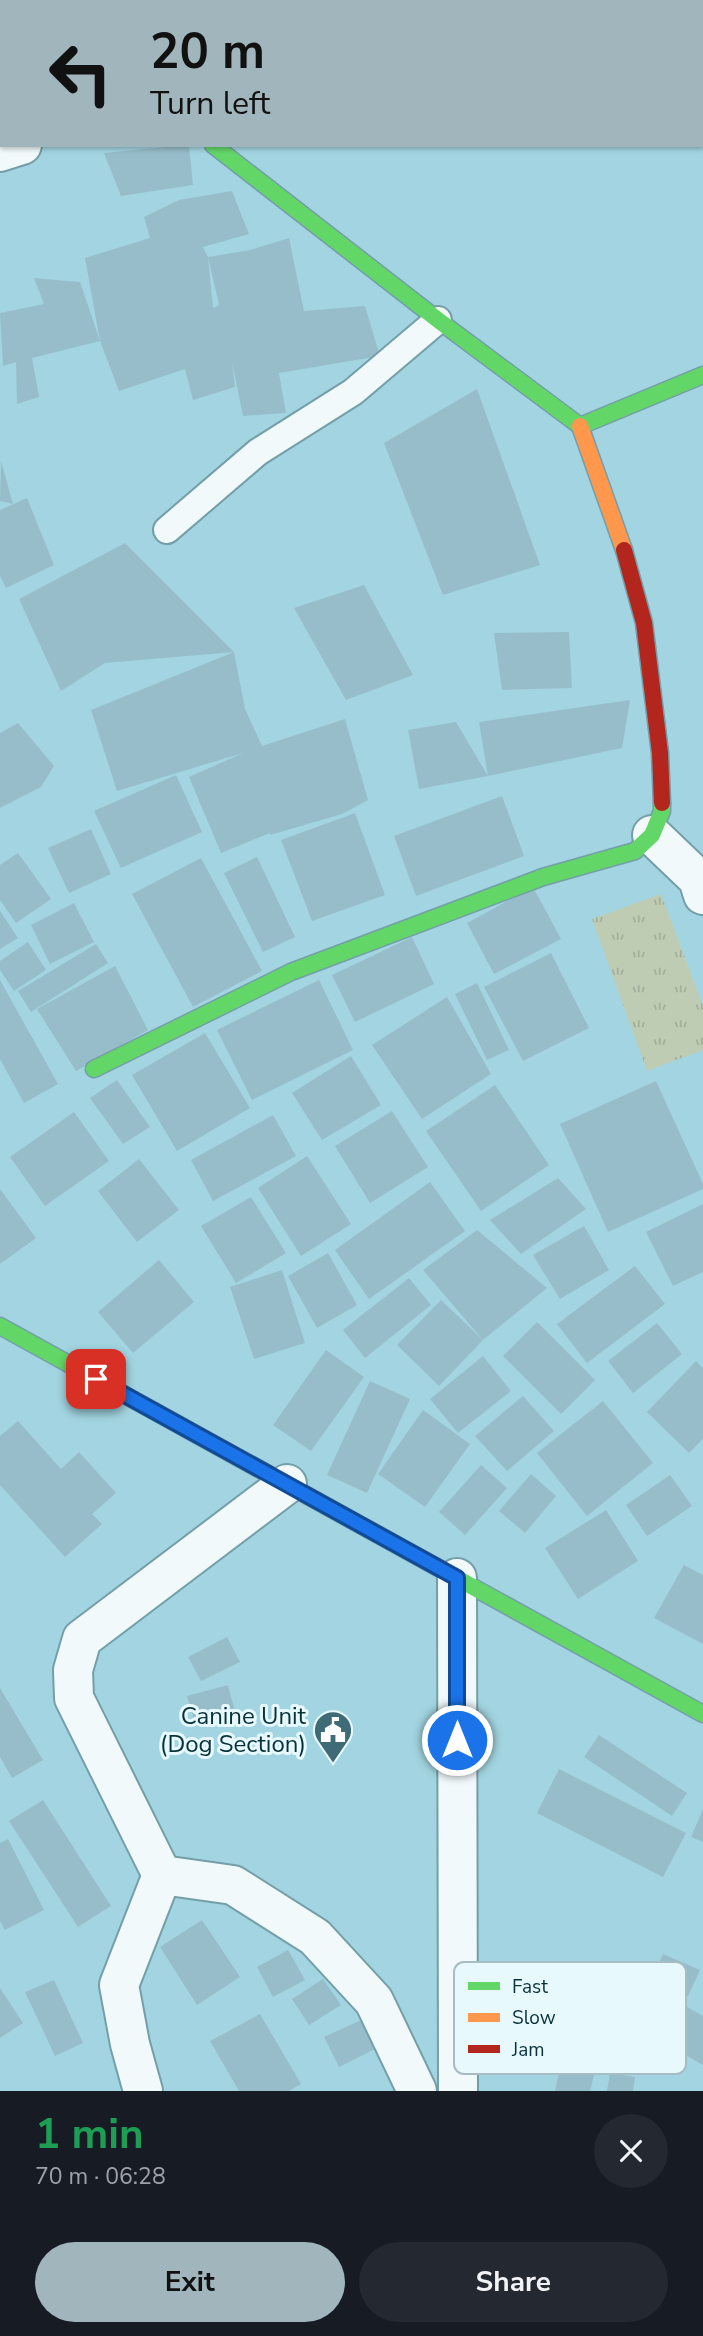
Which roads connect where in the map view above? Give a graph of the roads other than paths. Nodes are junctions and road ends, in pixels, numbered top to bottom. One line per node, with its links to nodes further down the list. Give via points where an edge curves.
1 (216, 147): 2 (street)
2 (438, 320): 4 (street); 5 (lane, via 353,392 258,452)
3 (703, 374): 4 (street)
4 (580, 426): 6 (street, via 624,548 644,623 660,753 662,811)
5 (167, 530)
6 (652, 835): 7 (street, via 698,879); 8 (street, via 635,851 543,877 291,972)
7 (703, 895)
8 (94, 1069)
9 (0, 1326): 10 (street)
10 (287, 1484): 11 (street); 13 (street, via 82,1639 73,1670 74,1698)
11 (457, 1578): 12 (street); 14 (street)
12 (703, 1714)
13 (162, 1875): 15 (street, via 119,1985); 16 (street, via 233,1885 315,1937 374,2001)
14 (458, 1962)
15 (143, 2091)
16 (417, 2091)

